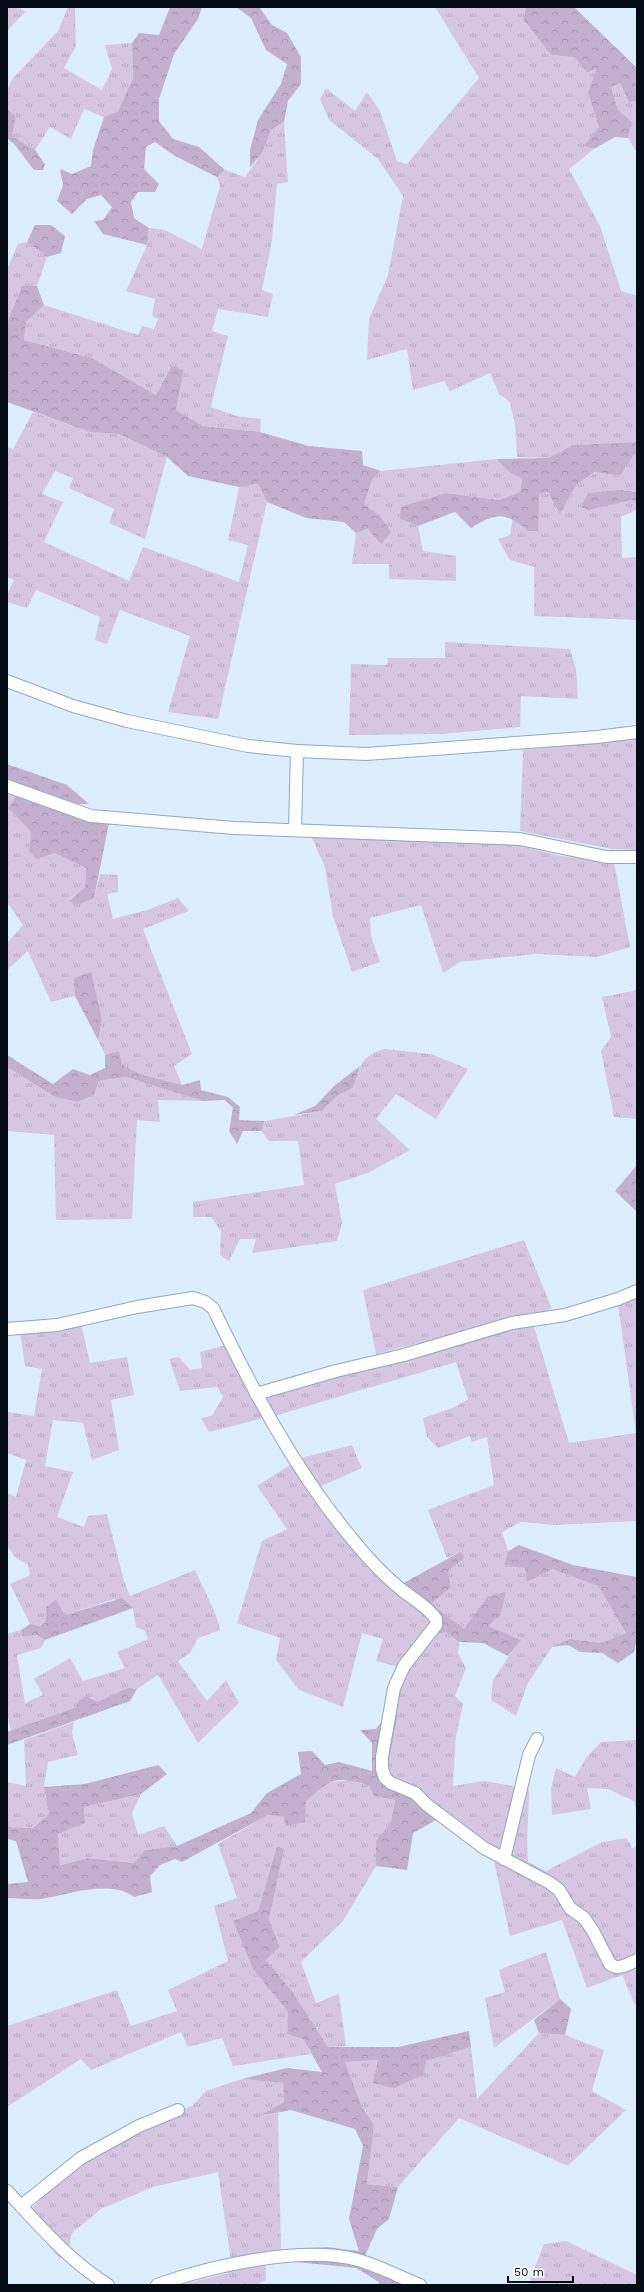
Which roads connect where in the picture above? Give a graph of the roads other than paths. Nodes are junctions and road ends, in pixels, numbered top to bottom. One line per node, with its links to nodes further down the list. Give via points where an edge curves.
1 (7, 681): 3 (street, via 73,706 127,721 248,746)
2 (637, 732): 3 (street, via 597,738 366,754)
3 (297, 752): 5 (street)
4 (7, 786): 5 (street, via 91,816 187,825)
5 (294, 829): 6 (street, via 520,839 606,857)
6 (637, 857)
7 (637, 1291): 9 (street, via 565,1315 512,1324)
8 (7, 1329): 9 (street, via 57,1325 137,1307 193,1298 213,1308)
9 (256, 1394): 11 (street, via 329,1511 400,1589 436,1619 436,1625 404,1666 394,1688 382,1757 385,1778 415,1793 469,1837)
10 (537, 1739): 11 (street, via 529,1755)
11 (504, 1859): 12 (street, via 559,1890 570,1908 584,1918 593,1931 610,1964 620,1967)
12 (637, 1960)
13 (178, 2110): 15 (street, via 139,2126 81,2158)
14 (7, 2191): 15 (street)
15 (21, 2206): 16 (street, via 44,2233)
16 (108, 2285)
17 (157, 2285): 18 (street, via 232,2265 276,2257 304,2256 358,2260)
18 (420, 2285)

